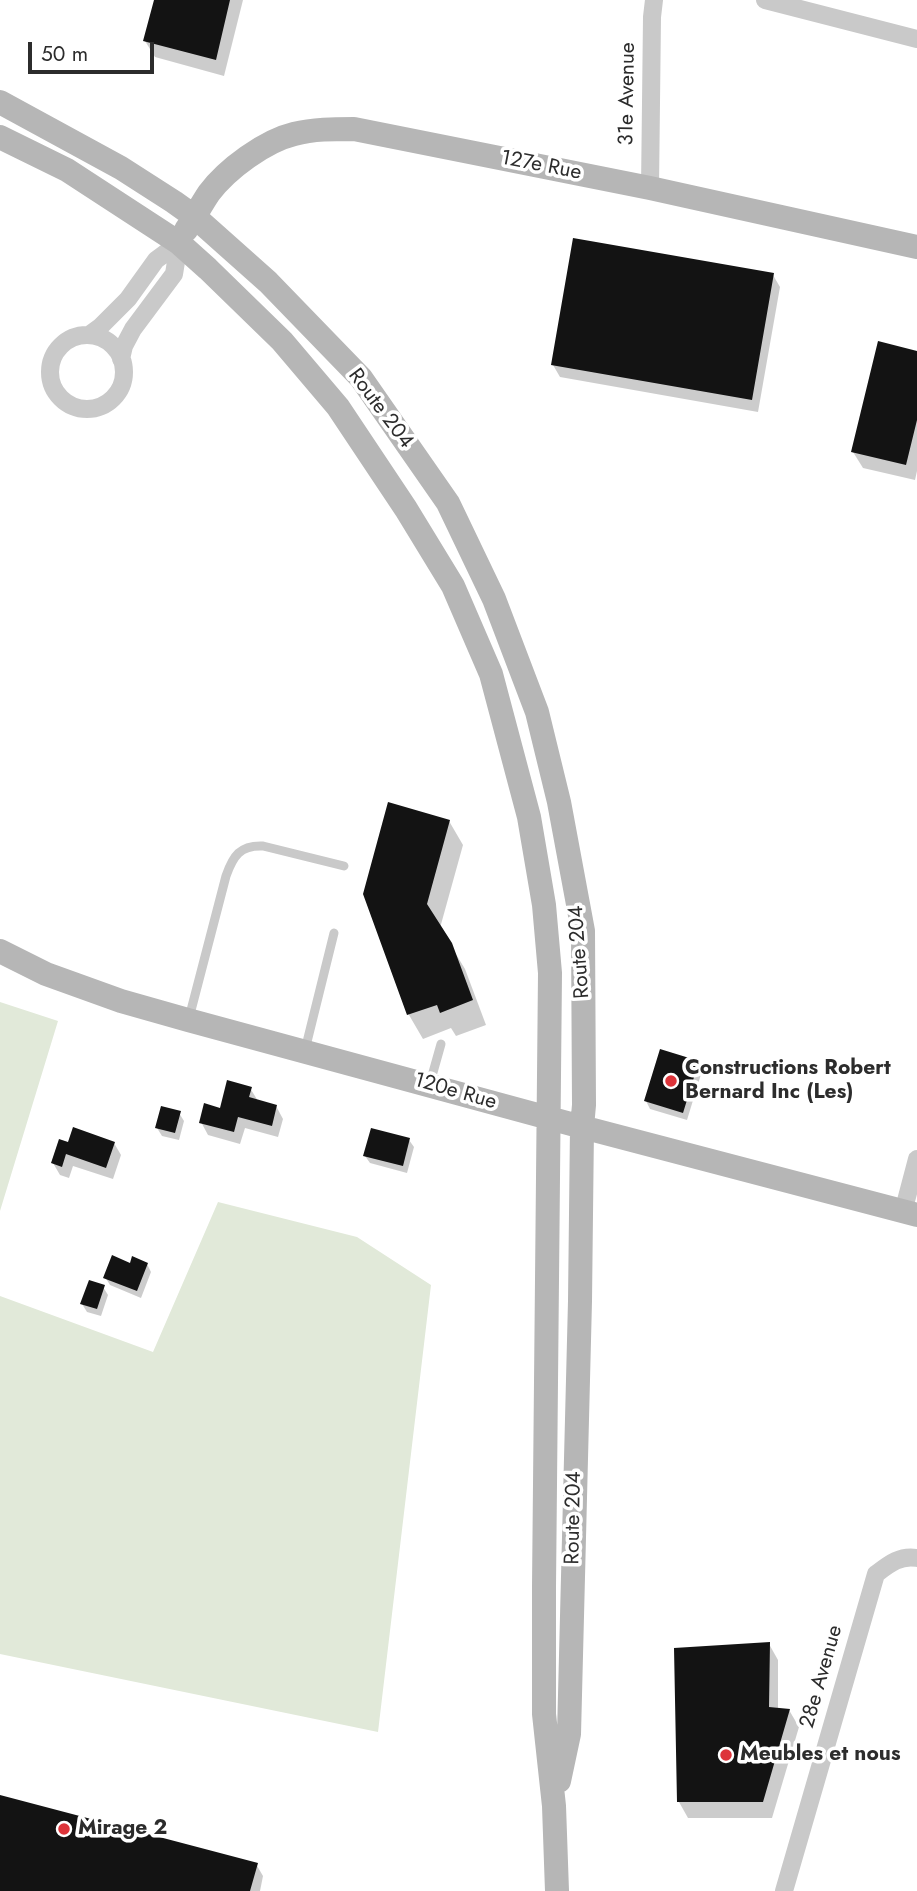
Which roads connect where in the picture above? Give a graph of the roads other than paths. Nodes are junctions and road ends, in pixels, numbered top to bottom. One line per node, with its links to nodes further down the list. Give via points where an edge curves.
1 (654, 0): 6 (street, 31e Avenue)
2 (765, 0): 3 (street)
3 (917, 39)
4 (0, 102): 7 (main road, via 121,168)
5 (0, 137): 8 (main road, via 67,170)
6 (650, 188): 7 (main road, 127e Rue, via 354,129 318,129 290,134 232,168); 9 (main road, 127e Rue)
7 (195, 217): 8 (main road, 127e Rue); 20 (main road, Route 204, via 268,282 361,378 448,503 494,599 537,712 583,930)
8 (179, 243): 10 (street, via 156,260 128,299); 11 (street, via 174,274 132,329); 19 (main road, Route 204, via 282,341 338,407 453,586 491,674 529,817 544,905 550,973)
9 (917, 247)
10 (89, 335): 11 (street, via 108,342); 11 (street, via 67,341 50,368 54,390 70,405 92,409 111,400 123,381)
11 (121, 359)
12 (344, 866): 15 (lane, via 263,846 243,849 226,876)
13 (334, 933): 17 (lane)
14 (0, 951): 15 (main road, 120e Rue, via 47,974)
15 (188, 1020): 17 (main road, 120e Rue)
16 (441, 1044): 18 (lane)
17 (304, 1051): 18 (main road, 120e Rue)
18 (429, 1085): 19 (main road, 120e Rue)
19 (550, 1118): 20 (main road, 120e Rue); 24 (main road, Route 204, via 544,1714)
20 (582, 1127): 22 (main road, 120e Rue); 24 (main road, Route 204, via 569,1734)
21 (917, 1159): 22 (street)
22 (910, 1214)
23 (917, 1558): 26 (street, 28e Avenue, via 891,1562 876,1574)
24 (554, 1806): 25 (main road, Route 204)
25 (556, 1891)
26 (784, 1891)

